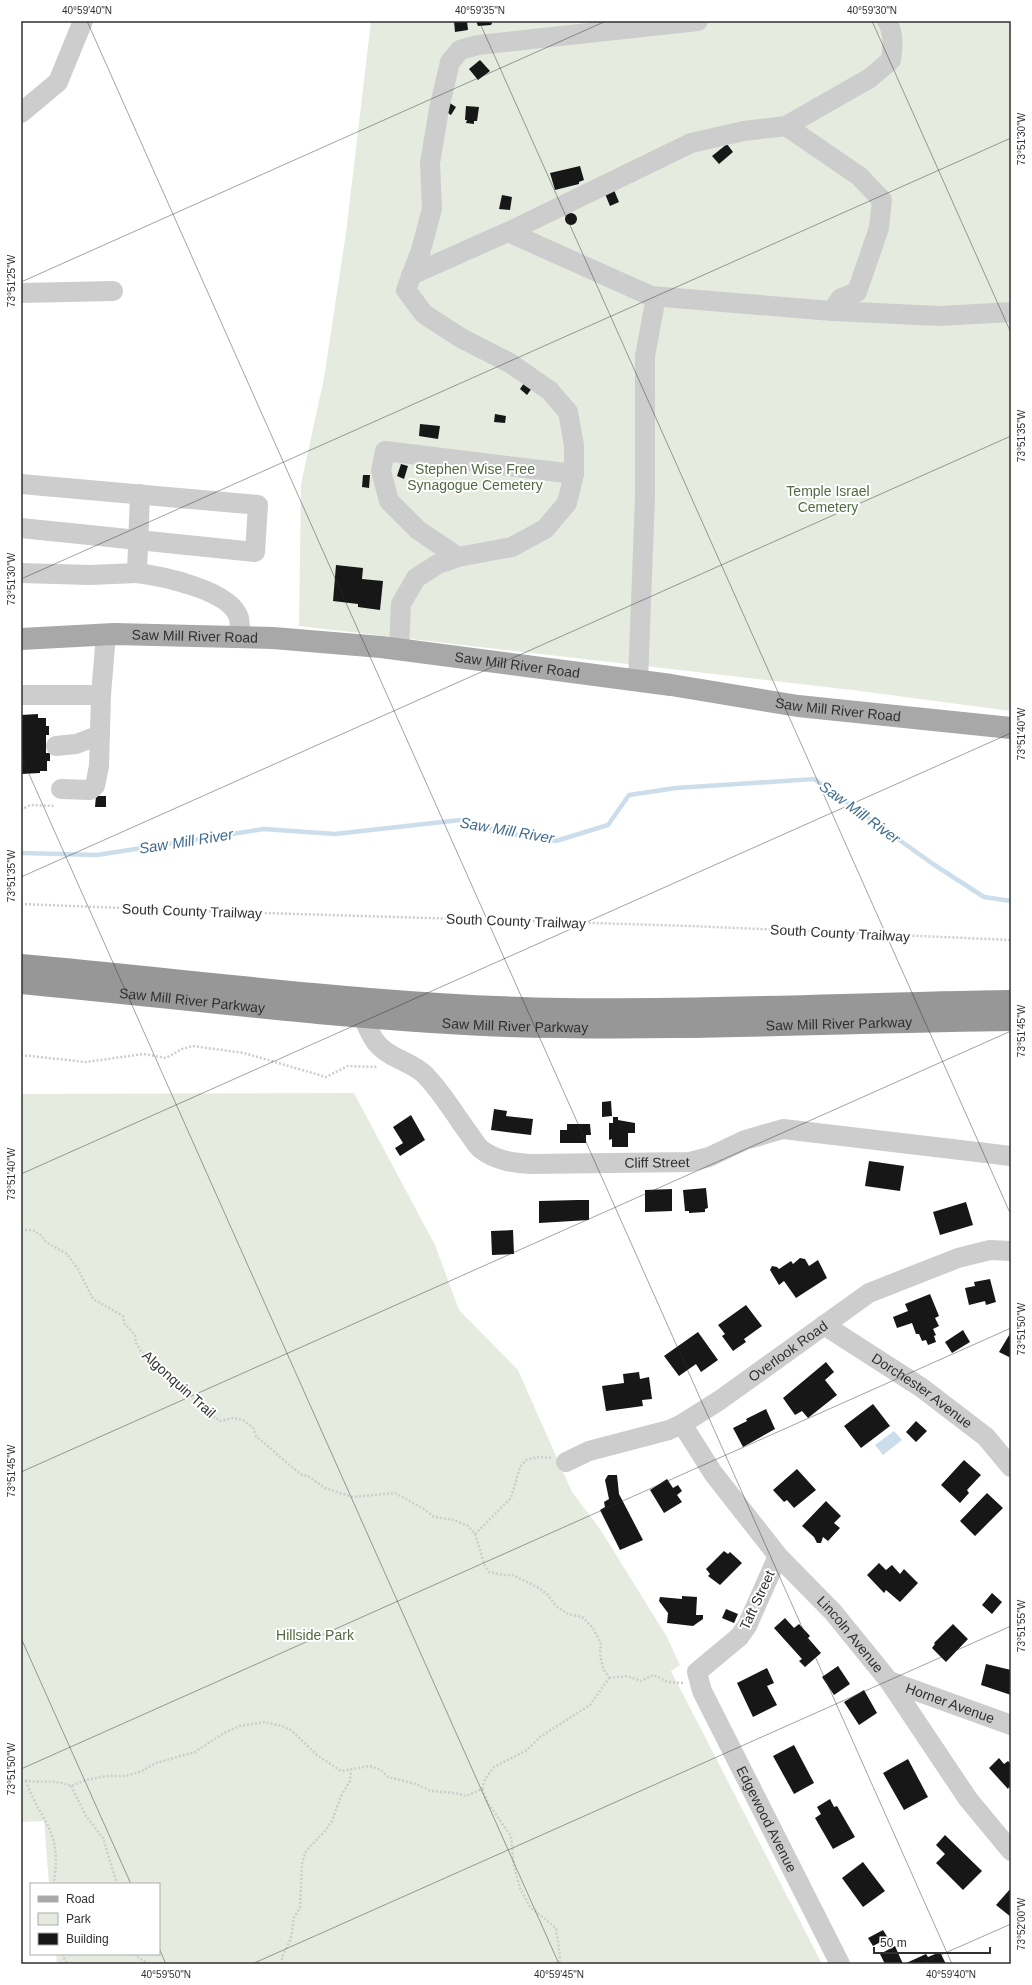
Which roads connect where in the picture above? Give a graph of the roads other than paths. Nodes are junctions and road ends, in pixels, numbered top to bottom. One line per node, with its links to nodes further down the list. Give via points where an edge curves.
1 (83, 21): 4 (street, via 58,82)
2 (698, 21): 7 (street, via 514,40 460,50 450,62 439,109 430,163 432,209)
3 (886, 21): 5 (street, via 891,29 891,60 870,78)
4 (21, 113)
5 (786, 126): 6 (street, via 744,131 691,143); 11 (street, via 859,176 882,200 879,228 858,292 841,298)
6 (508, 232): 7 (street); 10 (street)
7 (411, 275): 13 (street, via 406,290 424,314 461,338 510,363 550,391 568,412 574,445)
8 (113, 291): 9 (street)
9 (21, 292)
10 (656, 297): 11 (street); 25 (street, via 646,356 645,497)
11 (832, 311): 12 (street, via 940,316)
12 (1011, 312)
13 (574, 474): 18 (street, via 567,503 545,529 512,547); 18 (street, via 385,451 381,471 389,501 418,530)
14 (21, 484): 15 (street)
15 (140, 494): 17 (street); 17 (street, via 258,505 255,552)
16 (21, 528): 17 (street)
17 (137, 540): 20 (street)
18 (458, 557): 24 (street, via 438,564 416,578 402,604)
19 (21, 573): 20 (street)
20 (137, 573): 22 (street, via 160,576 210,593 231,606 239,617)
21 (106, 634): 22 (main road, Saw Mill River Road); 23 (main road, Saw Mill River Road); 27 (street)
22 (240, 637): 24 (main road, Saw Mill River Road, via 304,640)
23 (21, 639)
24 (399, 650): 25 (main road, Saw Mill River Road)
25 (638, 681): 28 (main road, Saw Mill River Road, via 798,706)
26 (21, 695): 27 (street)
27 (101, 696): 29 (street)
28 (1011, 728)
29 (100, 735): 30 (street, via 76,744); 31 (street, via 99,766 95,786 90,790)
30 (56, 746)
31 (61, 789)
32 (21, 965): 34 (highway, Saw Mill River Parkway, via 336,996 511,1007 618,1009)
33 (21, 984): 35 (highway, Saw Mill River Parkway)
34 (1011, 1001)
35 (363, 1017): 36 (highway, Saw Mill River Parkway, via 506,1026 610,1028); 37 (street, Cliff Street, via 371,1037 378,1046 422,1073 445,1099 480,1149 491,1156 510,1162 690,1162 709,1157 745,1140 783,1129)
36 (1011, 1020)
37 (1011, 1156)
38 (1011, 1251): 39 (street, Overlook Road, via 990,1250 958,1258 869,1293)
39 (824, 1325): 40 (street, Overlook Road, via 720,1400); 42 (street, Dorchester Avenue, via 922,1388 986,1436)
40 (682, 1424): 41 (street, Overlook Road, via 669,1430 589,1451); 43 (street, Lincoln Avenue, via 713,1473)
41 (566, 1462)
42 (1011, 1467)
43 (778, 1556): 44 (street, Taft Street, via 747,1626); 45 (street, Lincoln Avenue, via 833,1612)
44 (698, 1676): 48 (street, Edgewood Avenue, via 706,1698)
45 (889, 1681): 46 (street, Horner Avenue); 47 (street, Lincoln Avenue, via 968,1799)
46 (1011, 1725)
47 (1011, 1851)
48 (840, 1964)

